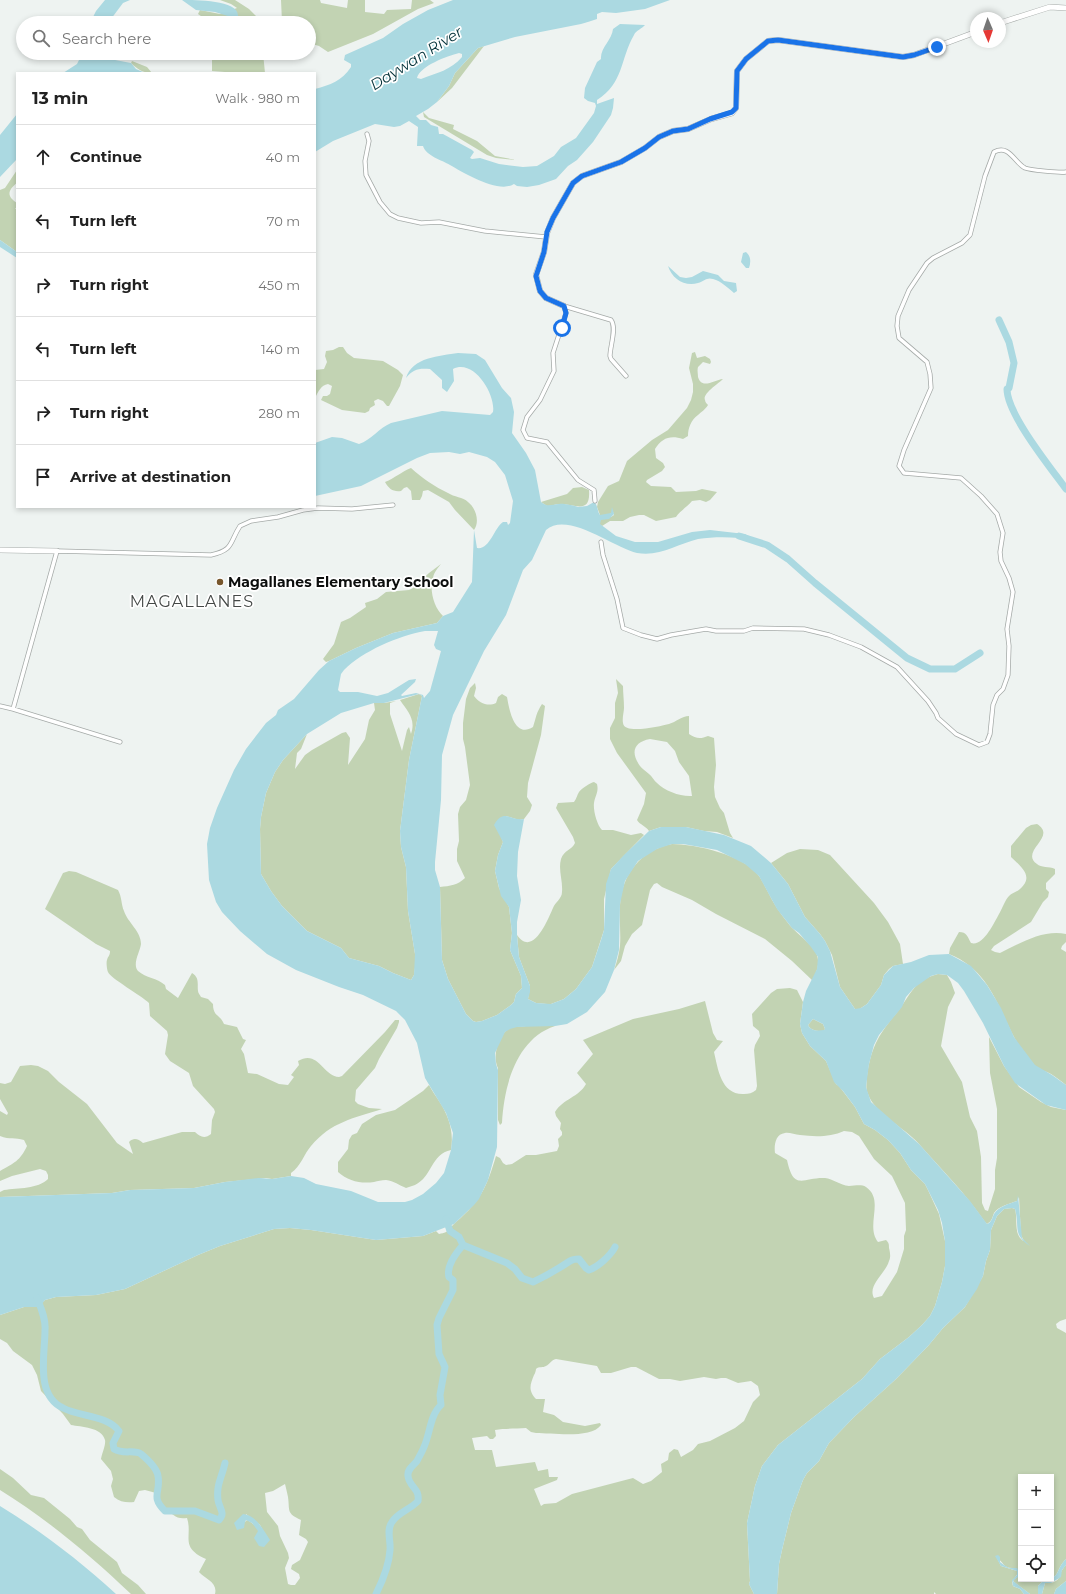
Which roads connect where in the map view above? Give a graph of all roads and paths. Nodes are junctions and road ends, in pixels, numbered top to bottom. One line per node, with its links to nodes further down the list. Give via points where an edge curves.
1 (1066, 8): 2 (street, via 1050,6)
2 (1006, 21)
3 (970, 34): 6 (street, via 903,57 778,40 768,41 746,59 737,71 734,110 688,129 673,131 659,137 621,162 582,176 573,183 553,218)
4 (368, 134): 6 (street, via 366,175 380,202 390,214 421,223 439,222 485,231)
5 (1066, 172): 11 (street, via 1028,169 1006,151 994,152 970,235 964,242 927,263 909,290 896,323 902,341 927,362 931,388 899,466 904,473 961,478 997,514 1003,533 1001,561 1013,592 1007,629 1008,675 993,705 987,742 978,745 956,734 938,718 928,701 898,667 861,647 829,635 804,629 753,628 706,630 657,639 623,628)
6 (546, 237): 7 (street, via 536,276 540,291 546,298)
7 (564, 306): 8 (street, via 611,320 613,328 610,356); 9 (street, via 566,313 552,353 554,371 540,400 527,417 523,430 527,438 547,442 578,480 594,490)
8 (626, 376)
9 (595, 501)
10 (393, 505): 13 (street, via 352,509 318,508 252,521 240,526 227,549 210,555)
11 (600, 542)
12 (0, 550): 13 (street)
13 (56, 551): 15 (street)
14 (0, 706): 15 (street)
15 (13, 709): 16 (street)
16 (120, 742)

